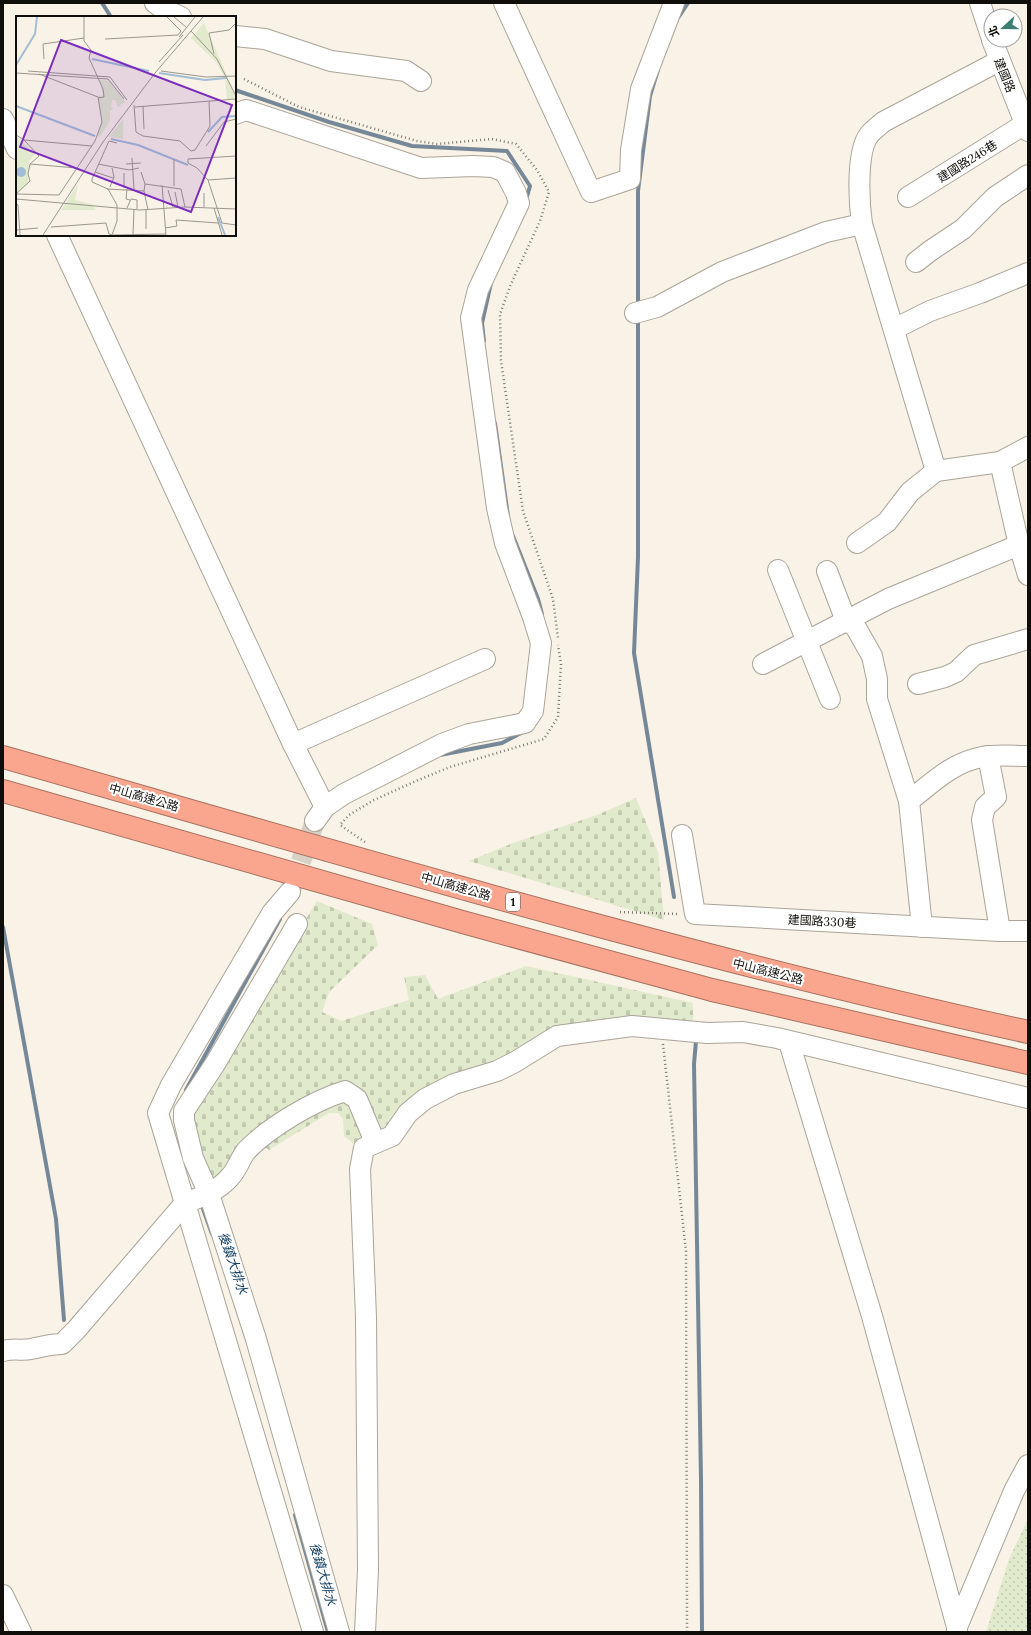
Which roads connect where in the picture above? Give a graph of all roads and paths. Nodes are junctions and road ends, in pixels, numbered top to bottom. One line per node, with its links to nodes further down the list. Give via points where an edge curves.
1 (155, 3): 4 (street)
2 (504, 3): 3 (street, via 591,192 630,179 631,150 641,89)
3 (674, 3)
4 (179, 16)
5 (236, 36): 9 (street, via 264,39 331,61 406,72)
6 (995, 48): 7 (street, 建國路)
7 (999, 61): 12 (street, 建國路); 16 (street, via 883,122 869,135 862,154 859,195)
8 (244, 79): 44 (path, via 299,107 417,141 437,144 492,140 516,144 537,170 550,192 500,314 501,361 523,511 553,599 561,664 558,717 544,739 450,767 416,781 374,800 349,815 340,824)
9 (421, 81)
10 (236, 114): 37 (street, via 246,110 421,168 493,167 505,172 519,203 478,290 470,318 497,508 505,543 541,643 533,711 525,723 469,734 442,744 344,794 320,814)
11 (3, 119): 13 (street)
12 (1027, 128): 15 (street, 建國路246巷)
13 (16, 147)
14 (1028, 175): 18 (street, via 995,197 963,229)
15 (908, 197)
16 (862, 224): 20 (street, via 826,232 722,272 657,307); 21 (street)
17 (57, 236): 37 (street)
18 (916, 262)
19 (1028, 273): 21 (street, via 930,311)
20 (639, 312)
21 (894, 329): 24 (street)
22 (1028, 447): 23 (street)
23 (1000, 462): 24 (street); 26 (street)
24 (936, 471): 25 (street, via 910,492 887,522)
25 (856, 543)
26 (1019, 545): 29 (street); 30 (street, via 888,598)
27 (778, 570): 32 (street)
28 (827, 571): 30 (street)
29 (1028, 575)
30 (846, 621): 32 (street); 42 (street, via 856,626 872,656 876,699)
31 (1028, 639): 35 (street, via 974,655 956,672)
32 (807, 641): 34 (street); 36 (street)
33 (485, 659): 37 (street)
34 (763, 664)
35 (918, 684)
36 (830, 699)
37 (293, 744)
38 (988, 756): 39 (street); 42 (street, via 960,763); 50 (street, via 996,797 985,807 982,820)
39 (1028, 756)
40 (3, 757): 53 (highway, 中山高速公路 / 1, via 726,961)
41 (3, 791): 55 (highway, via 458,921 704,988)
42 (909, 801): 49 (street)
43 (682, 835): 47 (street)
44 (371, 846)
45 (290, 892): 58 (street, via 272,913 170,1085 158,1113 180,1189)
46 (616, 912): 47 (path)
47 (695, 914): 49 (street, 建國路330巷)
48 (297, 924): 58 (street, via 215,1064 184,1111)
49 (922, 927): 50 (street, 建國路330巷)
50 (1000, 931): 51 (street, 建國路330巷)
51 (1028, 931)
52 (661, 1028): 54 (street, via 743,1032); 57 (street, via 632,1026 557,1036 498,1071 454,1084 424,1099 408,1113 392,1136); 67 (path, via 686,1251)
53 (1028, 1032)
54 (789, 1042): 56 (street); 62 (street, via 872,1316)
55 (1028, 1063)
56 (1027, 1104)
57 (375, 1142): 58 (street, via 357,1099 345,1091 329,1096 275,1127 246,1152 230,1178); 66 (street, via 364,1148 360,1168 366,1317 368,1570)
58 (197, 1198): 59 (street, via 62,1344 48,1344 30,1350 13,1348); 64 (street); 65 (street, via 256,1339)
59 (3, 1351)
60 (1028, 1465): 62 (street, via 1014,1491)
61 (3, 1595): 63 (street)
62 (957, 1630)
63 (21, 1632)
64 (313, 1632)
65 (339, 1632)
66 (365, 1632)
67 (688, 1632)

